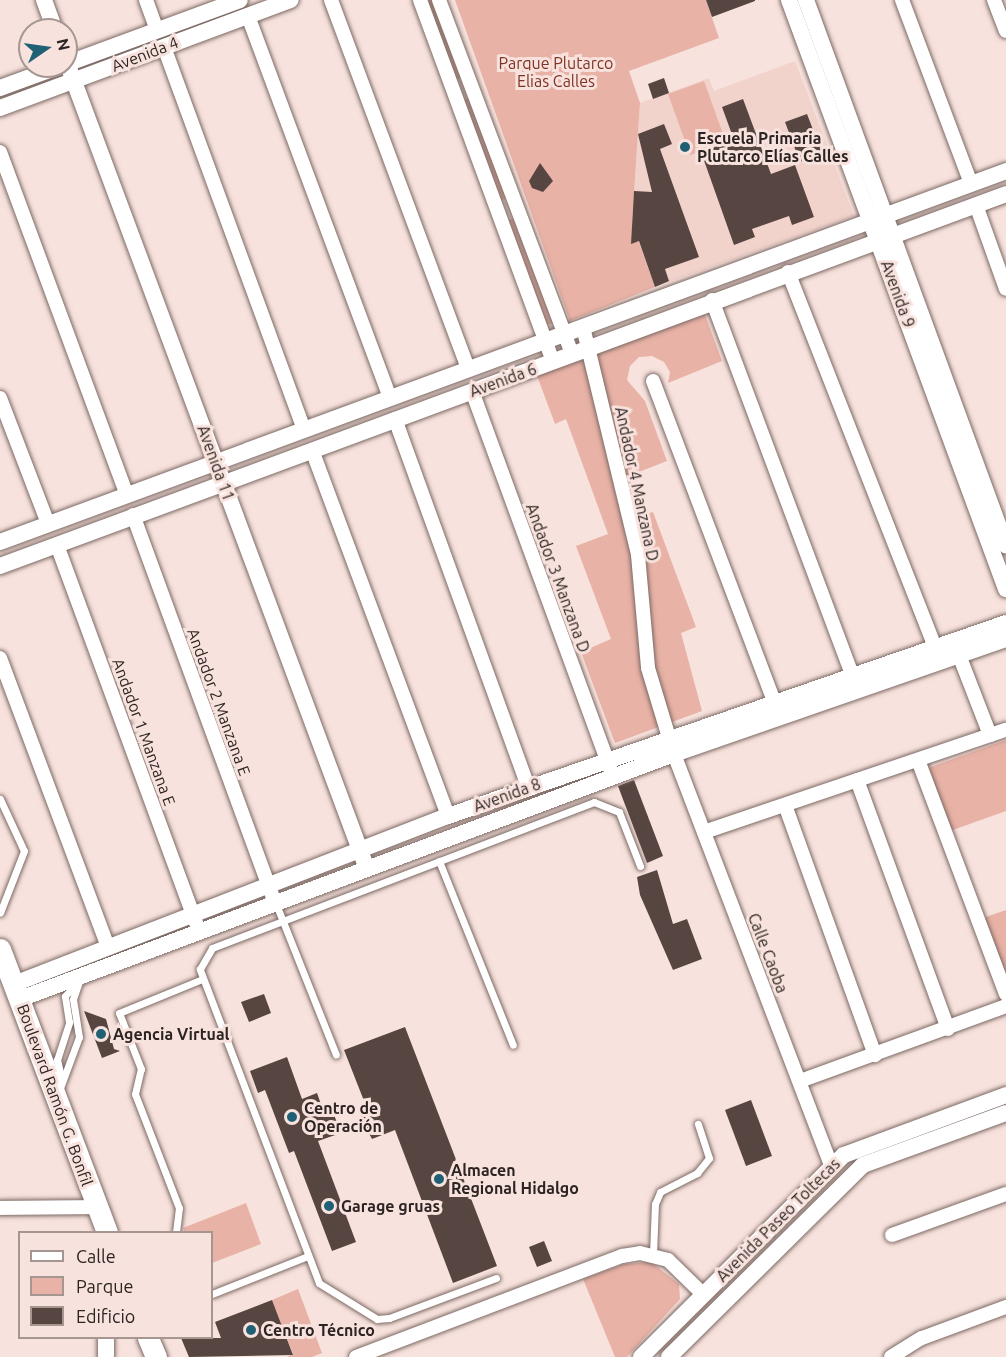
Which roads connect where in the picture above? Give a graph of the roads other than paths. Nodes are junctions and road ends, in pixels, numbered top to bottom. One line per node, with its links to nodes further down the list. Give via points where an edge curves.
1 (44, 0): 13 (street)
2 (146, 0): 14 (street)
3 (240, 0): 14 (street, Avenida 4)
4 (291, 0): 12 (street, Avenida 4)
5 (331, 0): 47 (street)
6 (420, 0): 27 (street)
7 (439, 0): 24 (street)
8 (789, 0): 36 (street, Avenida 9)
9 (806, 0): 36 (street, Avenida 9)
10 (902, 0): 31 (street)
11 (994, 0): 15 (street)
12 (248, 16): 16 (street, Avenida 4); 51 (street)
13 (51, 18)
14 (157, 30): 17 (street, Avenida 4)
15 (1006, 31)
16 (164, 47): 19 (street, Avenida 4); 53 (street)
17 (98, 52): 18 (street, Avenida 4); 19 (street)
18 (78, 59)
19 (105, 70): 23 (street, Avenida 4)
20 (27, 78): 25 (street, Avenida 4)
21 (42, 78): 26 (street)
22 (72, 78): 23 (street, Avenida 11)
23 (74, 81): 26 (street, Avenida 4); 55 (street, Avenida 11)
24 (472, 87): 27 (street); 34 (street)
25 (0, 88)
26 (47, 91): 28 (street, Avenida 4)
27 (454, 93): 35 (street)
28 (0, 108)
29 (0, 152): 57 (street)
30 (1006, 171): 31 (street, Avenida 6)
31 (971, 184): 36 (street, Avenida 6)
32 (1006, 194): 33 (street, Avenida 6)
33 (976, 205): 37 (street, Avenida 6); 39 (street)
34 (518, 209): 35 (street); 42 (street)
35 (499, 215): 43 (street)
36 (877, 216): 37 (street, Avenida 9); 41 (street, Avenida 6)
37 (885, 236): 38 (street, Avenida 6); 62 (street, Avenida 9); 64 (street, Avenida 9)
38 (788, 272): 40 (street, Avenida 6); 67 (street)
39 (1006, 289)
40 (712, 300): 44 (street, Avenida 6); 70 (street)
41 (583, 327): 42 (street, Avenida 6); 44 (street, Andador 4 Manzana D)
42 (564, 334): 43 (street, Avenida 6); 45 (street)
43 (545, 341): 46 (street); 47 (street, Avenida 6)
44 (589, 348): 45 (street, Avenida 6); 74 (street, Andador 4 Manzana D, via 638,555 648,668)
45 (572, 354): 46 (street, Avenida 6)
46 (553, 361): 49 (street, Avenida 6)
47 (468, 369): 51 (street, Avenida 6)
48 (653, 381): 71 (street)
49 (472, 391): 52 (street, Avenida 6); 75 (street, Andador 3 Manzana D)
50 (0, 398): 59 (street)
51 (390, 398): 53 (street, Avenida 6)
52 (394, 418): 54 (street, Avenida 6); 79 (street)
53 (304, 430): 55 (street, Avenida 6)
54 (312, 450): 56 (street, Avenida 6); 82 (street)
55 (216, 462): 56 (street, Avenida 11); 57 (street, Avenida 6)
56 (224, 483): 58 (street, Avenida 6); 84 (street, Avenida 11)
57 (128, 495): 59 (street, Avenida 6)
58 (133, 515): 61 (street, Avenida 6); 88 (street, Andador 2 Manzana E)
59 (48, 524): 60 (street, Avenida 6)
60 (0, 542)
61 (57, 545): 63 (street, Avenida 6); 90 (street, Andador 1 Manzana E)
62 (1006, 546)
63 (0, 566)
64 (1006, 589)
65 (1006, 623): 67 (street, Avenida 8)
66 (1006, 639): 68 (street, Avenida 8)
67 (935, 648): 70 (street, Avenida 8)
68 (959, 655): 73 (street); 74 (street, Avenida 8)
69 (0, 658): 94 (street)
70 (852, 675): 71 (street, Avenida 8)
71 (774, 702): 74 (street, Avenida 8)
72 (1006, 730): 73 (street)
73 (990, 735): 76 (street)
74 (672, 746): 75 (street, Avenida 8); 77 (street, Avenida 8); 83 (street, Calle Caoba)
75 (608, 759): 77 (street, Andador 3 Manzana D); 79 (street, Avenida 8)
76 (918, 760): 78 (street); 99 (street)
77 (613, 776): 86 (street, Avenida 8)
78 (857, 780): 81 (street); 101 (street)
79 (528, 787): 82 (street, Avenida 8)
80 (0, 799): 91 (lane, via 24,851)
81 (786, 805): 83 (street); 104 (street)
82 (448, 816): 84 (street, Avenida 8)
83 (704, 832): 106 (street, Calle Caoba)
84 (360, 850): 86 (street, Avenida 11); 88 (street, Avenida 8)
85 (439, 861): 87 (lane, via 594,802 619,812); 92 (lane); 102 (lane)
86 (366, 866): 89 (street, Avenida 8)
87 (640, 866)
88 (268, 884): 89 (street, Andador 2 Manzana E); 90 (street, Avenida 8)
89 (274, 901): 92 (lane); 93 (street, Avenida 8)
90 (193, 912): 93 (street, Andador 1 Manzana E); 94 (street, Avenida 8)
91 (0, 913)
92 (284, 921): 97 (lane, via 212,948 200,969); 103 (lane)
93 (199, 930): 96 (street, Avenida 8)
94 (108, 947): 98 (street, Avenida 8)
95 (0, 949): 98 (main road, Boulevard Ramón G. Bonfil)
96 (80, 980): 98 (street, Avenida 8); 105 (lane, via 73,999 79,1037); 105 (lane, via 66,990 69,1022 57,1060)
97 (200, 980): 117 (lane, via 119,1013 141,1069 135,1094 179,1208); 121 (lane)
98 (17, 992): 108 (main road, Boulevard Ramón G. Bonfil)
99 (1006, 994)
100 (1006, 1006): 101 (street)
101 (948, 1029): 104 (street)
102 (513, 1046)
103 (336, 1055)
104 (875, 1055): 106 (street)
105 (62, 1081): 108 (lane)
106 (800, 1081): 111 (street, Calle Caoba)
107 (1006, 1095): 111 (street, Avenida Paseo Toltecas, via 866,1143)
108 (58, 1103): 113 (main road, Boulevard Ramón G. Bonfil)
109 (1006, 1113): 118 (street, Avenida Paseo Toltecas, via 863,1165)
110 (698, 1124): 120 (lane, via 709,1158 698,1173 660,1192 655,1204)
111 (831, 1165): 115 (street, Avenida Paseo Toltecas)
112 (1006, 1194): 119 (street)
113 (97, 1207): 114 (street); 116 (main road, Boulevard Ramón G. Bonfil)
114 (0, 1208)
115 (779, 1217): 118 (street); 124 (street, Avenida Paseo Toltecas)
116 (106, 1231)
117 (176, 1231)
118 (794, 1231): 130 (street, Avenida Paseo Toltecas)
119 (892, 1235)
120 (653, 1255): 124 (street, via 668,1260); 128 (street, via 622,1257)
121 (308, 1256): 122 (lane, via 319,1283 328,1292 377,1319); 123 (lane)
122 (496, 1278)
123 (213, 1294)
124 (703, 1294): 129 (street, Avenida Paseo Toltecas)
125 (1006, 1307): 131 (street, via 922,1338)
126 (106, 1339): 127 (street)
127 (106, 1357)
128 (356, 1357)
129 (641, 1357)
130 (669, 1357)
131 (891, 1357)

